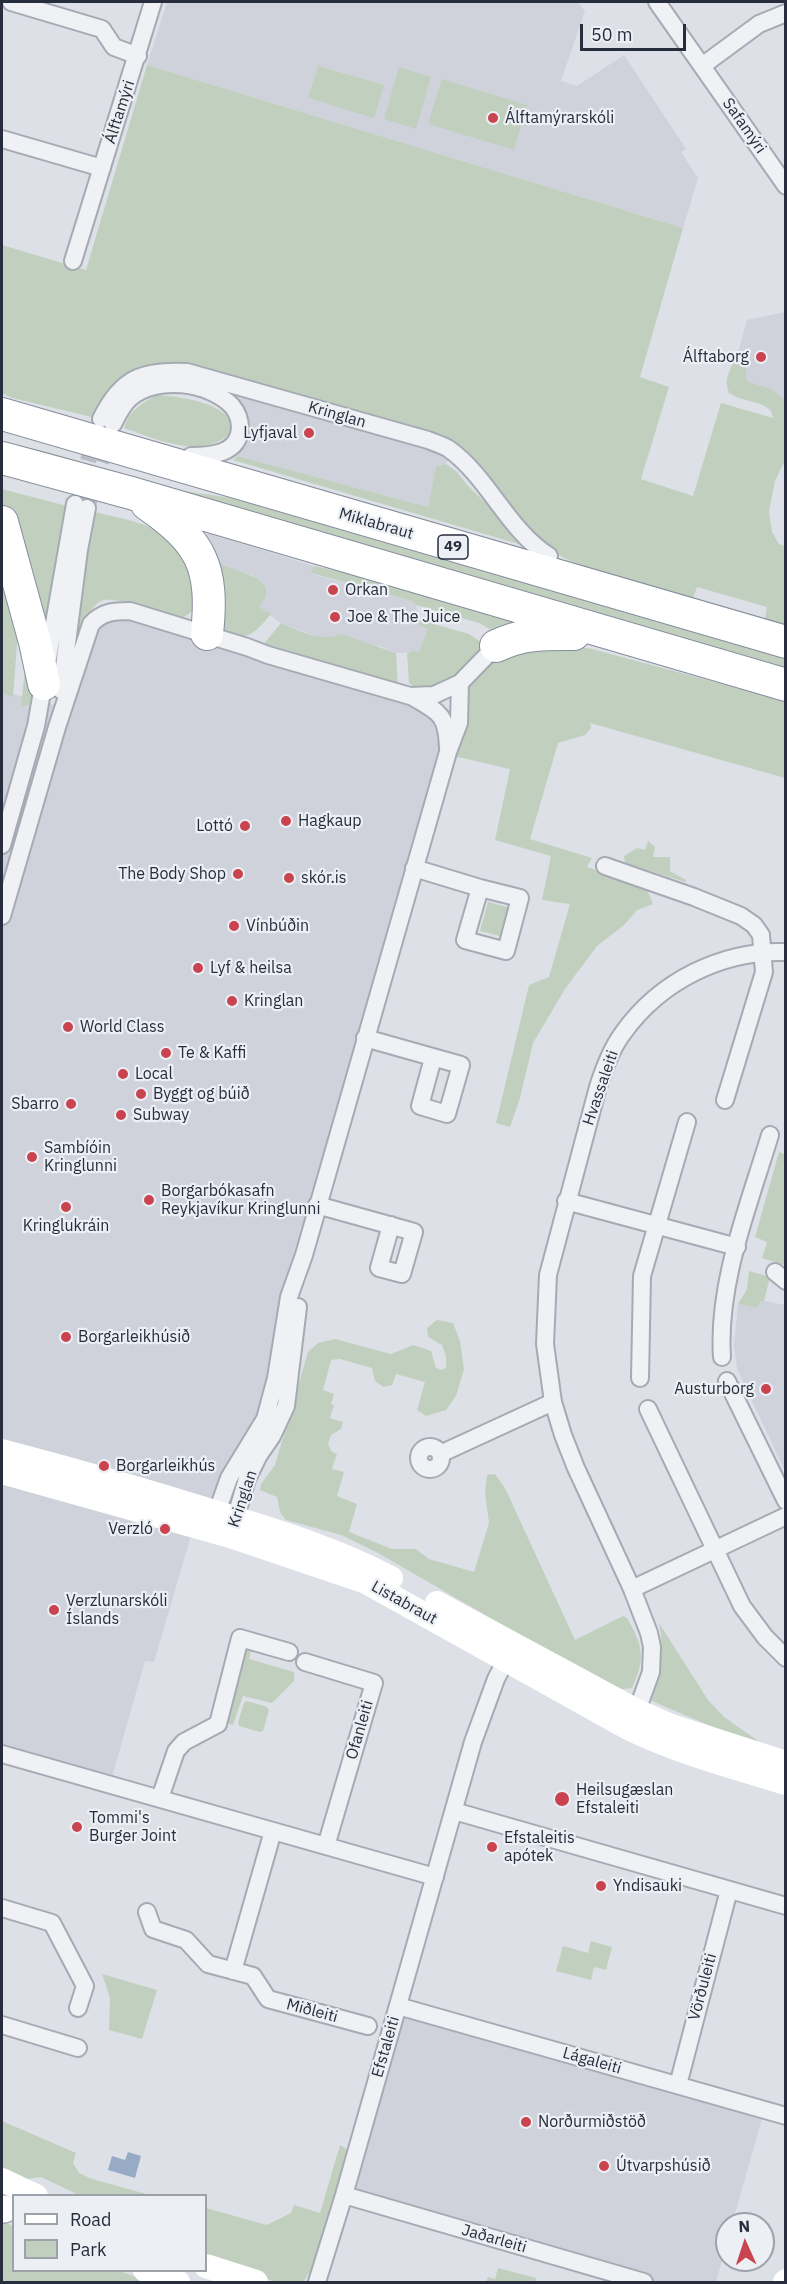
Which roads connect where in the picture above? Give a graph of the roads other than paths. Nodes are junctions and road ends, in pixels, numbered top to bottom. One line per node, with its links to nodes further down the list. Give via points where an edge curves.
1 (11, 2): 5 (street, via 102,29 114,47)
2 (153, 2): 5 (street, Álftamýri)
3 (657, 2): 6 (street, Safamýri)
4 (786, 13): 6 (street, via 759,24)
5 (138, 56): 8 (street, Álftamýri)
6 (702, 66): 9 (street, Safamýri)
7 (2, 139): 8 (street)
8 (102, 168): 10 (street, Álftamýri)
9 (786, 186)
10 (73, 261)
11 (2, 414): 12 (highway, Miklabraut / 49)
12 (112, 431): 13 (highway); 13 (street, via 122,407 137,392 154,385 181,384 201,389 234,408 239,431 231,447 220,453); 17 (street, Kringlan, via 116,392 136,378 164,371 187,372 428,440 447,448 469,466 524,535); 20 (highway, Miklabraut / 49)
13 (190, 456)
14 (2, 458): 15 (highway, 49)
15 (131, 493): 18 (highway, via 173,523 199,552 210,594); 19 (highway, 49)
16 (2, 522): 23 (highway)
17 (549, 556): 20 (highway, via 572,568 745,618)
18 (207, 634): 25 (street, Kringlan); 26 (street, Kringlan, via 129,611 99,616 91,624)
19 (611, 635): 21 (highway, via 535,633); 24 (highway, 49)
20 (786, 641)
21 (496, 646): 22 (street, Kringlan)
22 (460, 683): 25 (street, Kringlan, via 434,695); 27 (street, Kringlan, via 459,723)
23 (44, 684): 26 (street, Kringlan, via 81,506); 28 (street, Kringlan)
24 (786, 685)
25 (410, 696): 27 (street, Kringlan, via 437,711 444,720)
26 (57, 727): 32 (street, Kringlan)
27 (448, 752): 30 (street, Kringlan)
28 (2, 845)
29 (605, 866): 33 (street, via 741,916 761,935)
30 (414, 868): 31 (street); 35 (street, Kringlan)
31 (480, 888)
32 (2, 916)
33 (763, 952): 34 (street, Hvassaleiti); 37 (street, via 764,972); 40 (street, Hvassaleiti, via 728,959 685,977 655,997 623,1033 598,1087)
34 (786, 952)
35 (365, 1038): 36 (street); 41 (street, Kringlan)
36 (433, 1058)
37 (725, 1100)
38 (687, 1122): 42 (street)
39 (770, 1136): 44 (street)
40 (566, 1201): 42 (street); 48 (street, Hvassaleiti, via 545,1300 545,1344)
41 (317, 1205): 43 (street); 55 (street, Kringlan, via 304,1256 286,1406)
42 (657, 1224): 44 (street); 46 (street, via 642,1276)
43 (391, 1225)
44 (737, 1247): 45 (street, via 722,1316)
45 (722, 1357)
46 (640, 1378)
47 (727, 1381): 53 (street)
48 (553, 1402): 51 (street); 57 (street, Hvassaleiti, via 576,1468)
49 (648, 1409): 56 (street)
50 (2, 1451): 55 (street, Listabraut, via 91,1474)
51 (441, 1454)
52 (2, 1472): 55 (street, Listabraut)
53 (786, 1501)
54 (786, 1516): 56 (street)
55 (223, 1524): 59 (street, Listabraut, via 307,1540 361,1562)
56 (716, 1550): 57 (street); 60 (street, via 750,1619)
57 (632, 1589): 62 (street, Hvassaleiti, via 652,1647 651,1672)
58 (289, 1652): 66 (street, via 240,1638 218,1724 184,1742 176,1751)
59 (510, 1652): 62 (street, Listabraut); 67 (street, Efstaleiti, via 482,1714)
60 (786, 1658)
61 (305, 1662): 69 (street, Ofanleiti, via 374,1683)
62 (634, 1720): 64 (street, Listabraut, via 671,1726); 65 (street, Listabraut, via 654,1741)
63 (2, 1754): 66 (street)
64 (786, 1763)
65 (786, 1783)
66 (160, 1798): 68 (street)
67 (454, 1811): 70 (street, Efstaleiti); 71 (street)
68 (273, 1831): 69 (street); 75 (street)
69 (326, 1846): 70 (street)
70 (435, 1877): 76 (street, Efstaleiti)
71 (729, 1890): 72 (street); 81 (street, Vörðuleiti)
72 (786, 1906)
73 (2, 1908): 77 (street, via 52,1923 85,1986)
74 (147, 1912): 75 (street, Miðleiti, via 153,1929 186,1940 208,1964)
75 (233, 1971): 79 (street, Miðleiti, via 253,1976 268,1999)
76 (398, 2006): 81 (street, Lágaleiti); 85 (street, Efstaleiti)
77 (78, 2008)
78 (2, 2025): 80 (street)
79 (368, 2026)
80 (78, 2048)
81 (678, 2085): 82 (street, Lágaleiti)
82 (786, 2115)
83 (2, 2180): 84 (street)
84 (32, 2194)
85 (344, 2195): 90 (street, Efstaleiti); 91 (street, Jaðarleiti)
86 (207, 2266): 89 (street)
87 (148, 2272): 88 (street)
88 (178, 2283)
89 (256, 2283)
90 (317, 2283)
91 (644, 2283)

